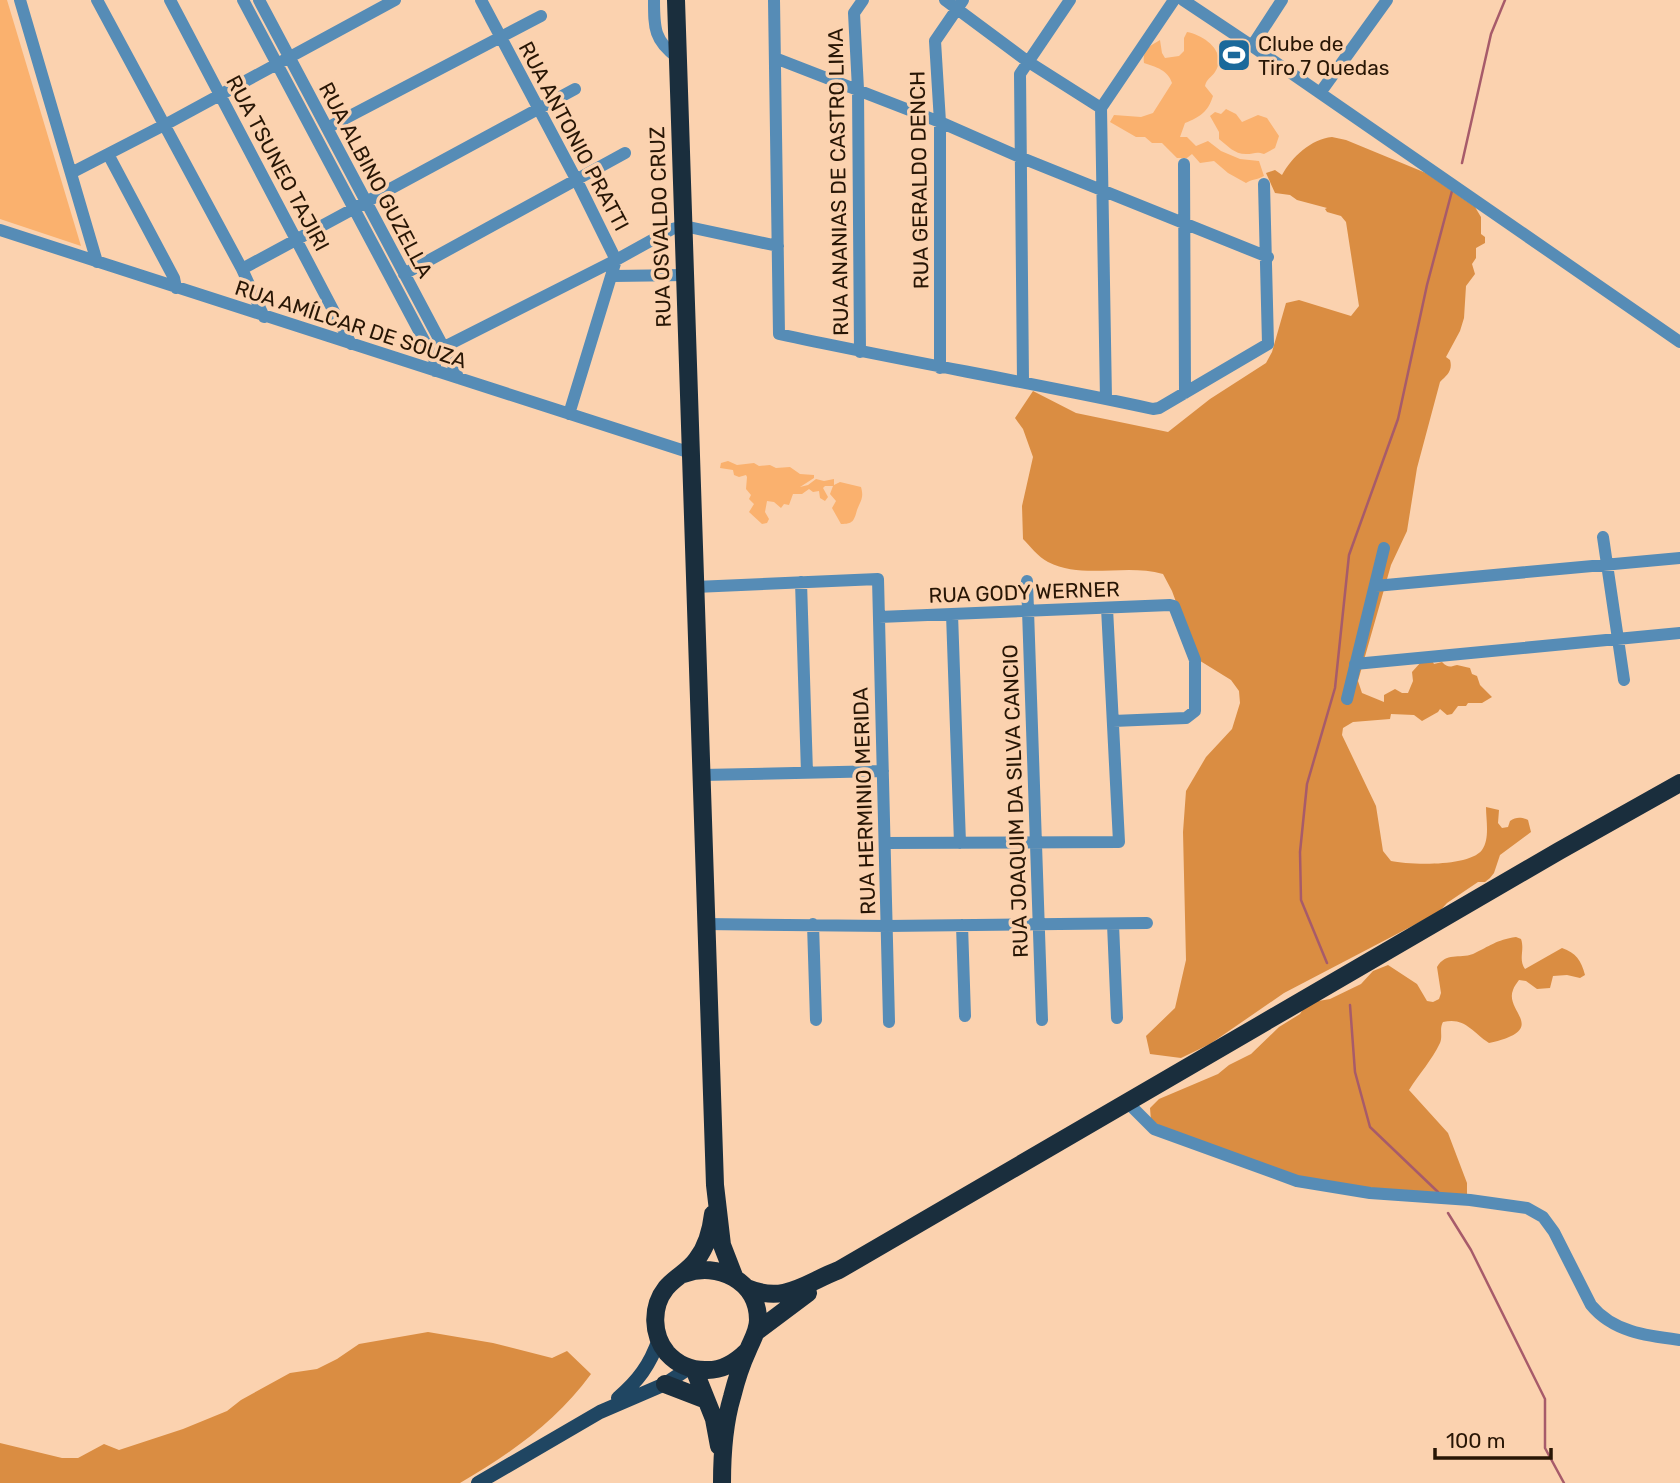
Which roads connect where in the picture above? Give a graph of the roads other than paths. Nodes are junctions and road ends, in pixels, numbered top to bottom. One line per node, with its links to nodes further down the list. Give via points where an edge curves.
1 (20, 0): 39 (street)
2 (97, 0): 33 (street)
3 (170, 0): 29 (street, RUA TSUNEO TAJIRI)
4 (243, 0): 24 (street, RUA ALBINO GUZELLA)
5 (259, 0): 24 (street, RUA ALBINO GUZELLA)
6 (395, 0): 24 (street)
7 (481, 0): 20 (street, RUA ANTONIO PRATTI)
8 (654, 0): 22 (street, via 654,25 662,47)
9 (676, 0): 22 (highway, RUA OSVALDO CRUZ)
10 (774, 0): 23 (street)
11 (863, 0): 27 (street, RUA ANANIAS DE CASTRO LIMA, via 854,13)
12 (945, 0): 18 (street)
13 (1070, 0): 25 (street)
14 (1174, 0): 31 (street)
15 (1183, 0): 21 (street)
16 (1282, 0): 21 (street)
17 (1387, 0): 28 (street)
18 (960, 4): 25 (street); 32 (street, RUA GERALDO DENCH, via 935,41)
19 (541, 16): 20 (street)
20 (500, 37): 30 (street, RUA ANTONIO PRATTI); 34 (street)
21 (1252, 46): 28 (street)
22 (678, 58): 45 (highway, RUA OSVALDO CRUZ)
23 (775, 58): 27 (street); 48 (street)
24 (284, 61): 29 (street); 34 (street, RUA ALBINO GUZELLA); 43 (street, RUA ALBINO GUZELLA)
25 (1027, 61): 31 (street); 37 (street, via 1020,74)
26 (575, 89): 30 (street)
27 (858, 89): 32 (street); 61 (street, RUA ANANIAS DE CASTRO LIMA)
28 (1320, 93): 58 (street)
29 (220, 94): 33 (street); 47 (street, RUA TSUNEO TAJIRI)
30 (539, 108): 40 (street, RUA ANTONIO PRATTI); 43 (street)
31 (1101, 108): 42 (street)
32 (940, 122): 37 (street); 62 (street, RUA GERALDO DENCH)
33 (164, 125): 36 (street); 52 (street)
34 (327, 128): 43 (street, RUA ALBINO GUZELLA)
35 (625, 153): 40 (street)
36 (108, 154): 39 (street); 56 (street)
37 (1022, 158): 42 (street); 65 (street)
38 (1184, 164): 44 (street)
39 (71, 173): 51 (street)
40 (577, 181): 50 (street, RUA ANTONIO PRATTI); 53 (street)
41 (1264, 184): 49 (street)
42 (1104, 191): 44 (street); 67 (street)
43 (361, 205): 47 (street); 53 (street, RUA ALBINO GUZELLA); 63 (street, RUA ALBINO GUZELLA, via 435,361)
44 (1183, 223): 49 (street); 66 (street)
45 (684, 226): 48 (street); 50 (street); 54 (highway, RUA OSVALDO CRUZ)
46 (0, 230): 51 (street, RUA AMÍLCAR DE SOUZA)
47 (296, 239): 52 (street); 59 (street, RUA TSUNEO TAJIRI)
48 (778, 246): 61 (street, via 779,334)
49 (1268, 257): 66 (street, via 1268,344)
50 (616, 260): 55 (street, RUA ANTONIO PRATTI); 60 (street)
51 (97, 262): 56 (street, RUA AMÍLCAR DE SOUZA)
52 (242, 269): 57 (street)
53 (404, 274): 60 (street, RUA ALBINO GUZELLA)
54 (685, 275): 55 (street); 69 (highway, RUA OSVALDO CRUZ)
55 (613, 276): 68 (street, RUA ANTONIO PRATTI)
56 (176, 288): 57 (street, RUA AMÍLCAR DE SOUZA)
57 (264, 317): 59 (street, RUA AMÍLCAR DE SOUZA)
58 (1680, 342)
59 (351, 344): 63 (street, RUA AMÍLCAR DE SOUZA)
60 (444, 347): 64 (street, RUA ALBINO GUZELLA)
61 (860, 352): 62 (street)
62 (940, 368): 65 (street)
63 (435, 371): 64 (street, RUA AMÍLCAR DE SOUZA)
64 (458, 378): 68 (street, RUA AMÍLCAR DE SOUZA)
65 (1023, 381): 67 (street)
66 (1185, 393): 67 (street, via 1153,409)
67 (1106, 399)
68 (569, 414): 69 (street, RUA AMÍLCAR DE SOUZA)
69 (691, 453): 76 (highway, RUA OSVALDO CRUZ)
70 (1603, 537): 73 (street)
71 (1384, 548): 77 (street)
72 (1680, 558): 73 (street)
73 (1607, 564): 77 (street); 83 (street)
74 (1027, 580): 79 (street, RUA JOAQUIM DA SILVA CANCIO)
75 (801, 582): 76 (street); 81 (street, RUA HERMINIO MERIDA, via 878,579); 89 (street)
76 (695, 586): 90 (highway, RUA OSVALDO CRUZ)
77 (1375, 586): 84 (street)
78 (1107, 608): 79 (street, RUA GODY WERNER); 87 (street); 87 (street, RUA GODY WERNER, via 1170,605 1195,660 1195,711 1186,718)
79 (1028, 611): 80 (street, RUA GODY WERNER); 92 (street, RUA JOAQUIM DA SILVA CANCIO)
80 (952, 614): 81 (street, RUA GODY WERNER); 94 (street)
81 (879, 617): 88 (street, RUA HERMINIO MERIDA)
82 (1680, 633): 83 (street)
83 (1618, 639): 84 (street); 85 (street)
84 (1355, 664): 86 (street)
85 (1624, 680)
86 (1347, 699)
87 (1113, 722): 92 (street, via 1119,842)
88 (883, 771): 89 (street); 93 (street, RUA HERMINIO MERIDA)
89 (807, 773): 90 (street)
90 (702, 775): 99 (highway, RUA OSVALDO CRUZ)
91 (1680, 783): 107 (highway)
92 (1035, 842): 94 (street); 97 (street, RUA JOAQUIM DA SILVA CANCIO)
93 (885, 843): 94 (street); 101 (street, RUA HERMINIO MERIDA)
94 (960, 843)
95 (1147, 923): 98 (street)
96 (813, 924): 99 (street); 101 (street); 104 (street)
97 (1038, 924): 98 (street); 100 (street); 105 (street, RUA JOAQUIM DA SILVA CANCIO)
98 (1113, 924): 103 (street)
99 (705, 925): 108 (highway, RUA OSVALDO CRUZ)
100 (962, 925): 101 (street); 102 (street)
101 (887, 926): 106 (street, RUA HERMINIO MERIDA)
102 (965, 1016)
103 (1116, 1018)
104 (816, 1020)
105 (1042, 1020)
106 (890, 1022)
107 (1128, 1103): 109 (highway); 114 (street, via 1154,1129 1297,1181 1527,1208 1542,1217 1553,1232 1599,1315 1627,1331)
108 (715, 1185): 110 (highway, via 708,1240); 111 (highway, via 722,1245)
109 (839, 1270): 111 (highway, via 781,1294 761,1294); 112 (highway)
110 (681, 1276): 111 (highway, via 707,1269); 113 (highway, via 665,1289 656,1308)
111 (740, 1282): 112 (highway, via 755,1304)
112 (756, 1332): 115 (highway)
113 (659, 1339): 116 (highway, via 673,1358); 119 (main road, via 640,1377)
114 (1680, 1340)
115 (747, 1351): 116 (highway, via 723,1368); 120 (highway, via 732,1398)
116 (691, 1368): 117 (main road); 118 (highway)
117 (665, 1384): 118 (highway); 119 (main road)
118 (705, 1399): 120 (highway)
119 (600, 1412): 121 (main road)
120 (722, 1460): 122 (highway)
121 (478, 1483)
122 (722, 1483)

